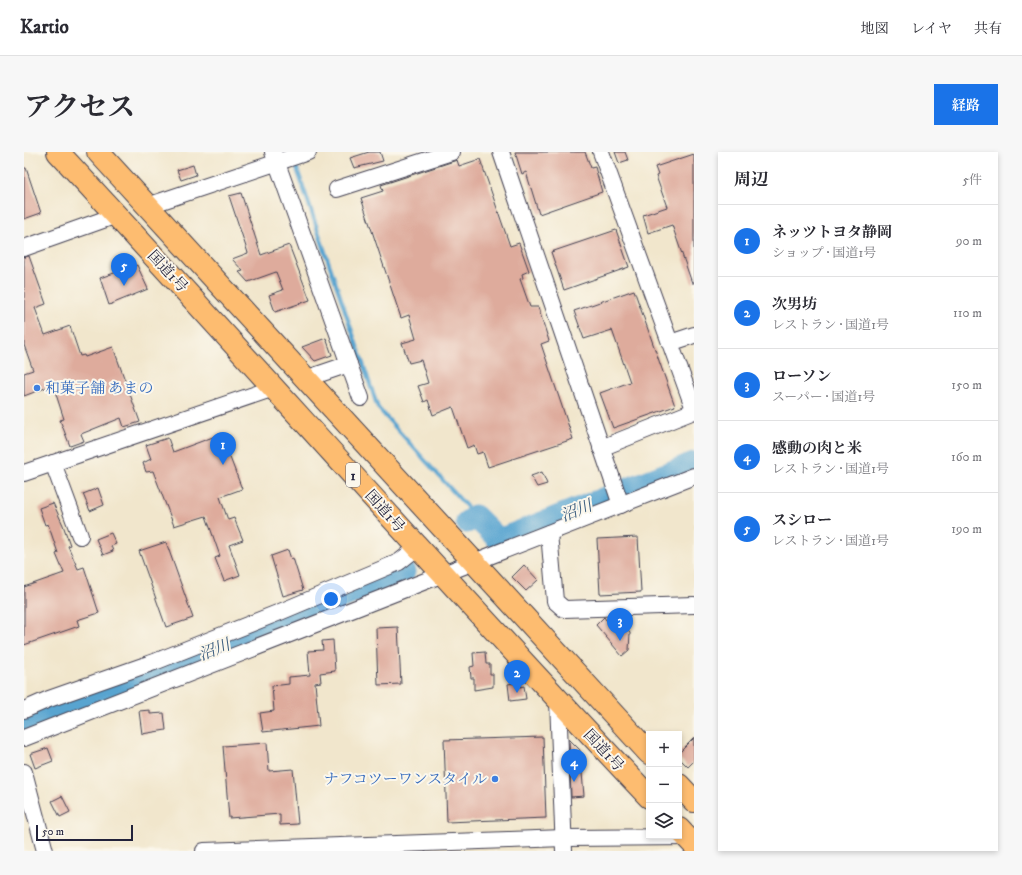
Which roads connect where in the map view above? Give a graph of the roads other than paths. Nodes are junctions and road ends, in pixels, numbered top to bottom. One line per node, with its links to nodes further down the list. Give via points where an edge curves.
1 (58, 152): 10 (highway, 国道1号 / 1)
2 (98, 152): 9 (highway, 国道1号 / 1)
3 (308, 152): 7 (street)
4 (452, 152): 8 (street)
5 (501, 152): 19 (street)
6 (601, 152): 13 (street)
7 (275, 157): 9 (street); 14 (street)
8 (337, 189)
9 (147, 206): 15 (highway, 国道1号 / 1)
10 (117, 215): 11 (street); 16 (highway, 国道1号 / 1)
11 (24, 248)
12 (694, 335): 13 (street)
13 (670, 343): 18 (street)
14 (349, 364): 15 (street); 17 (street)
15 (305, 379): 27 (highway, 国道1号 / 1)
16 (274, 388): 20 (street); 26 (highway, 国道1号 / 1)
17 (361, 398)
18 (694, 410): 19 (street)
19 (601, 448): 23 (street)
20 (53, 463): 21 (street); 25 (street)
21 (24, 473)
22 (694, 476): 23 (street)
23 (621, 505): 24 (street)
24 (549, 533): 27 (street); 29 (street, via 555,601 564,609)
25 (80, 536)
26 (418, 547): 28 (highway, 国道1号 / 1); 31 (street, via 398,562 280,612)
27 (473, 563): 28 (street); 33 (highway, 国道1号 / 1)
28 (443, 575): 30 (highway, 国道1号 / 1); 32 (street)
29 (694, 605)
30 (558, 701): 36 (highway, 国道1号 / 1); 39 (street)
31 (24, 710)
32 (24, 738)
33 (646, 750)
34 (24, 772): 40 (street)
35 (682, 788): 37 (highway)
36 (646, 795)
37 (694, 801)
38 (688, 837): 39 (street)
39 (564, 844): 41 (street)
40 (45, 851)
41 (204, 851)

